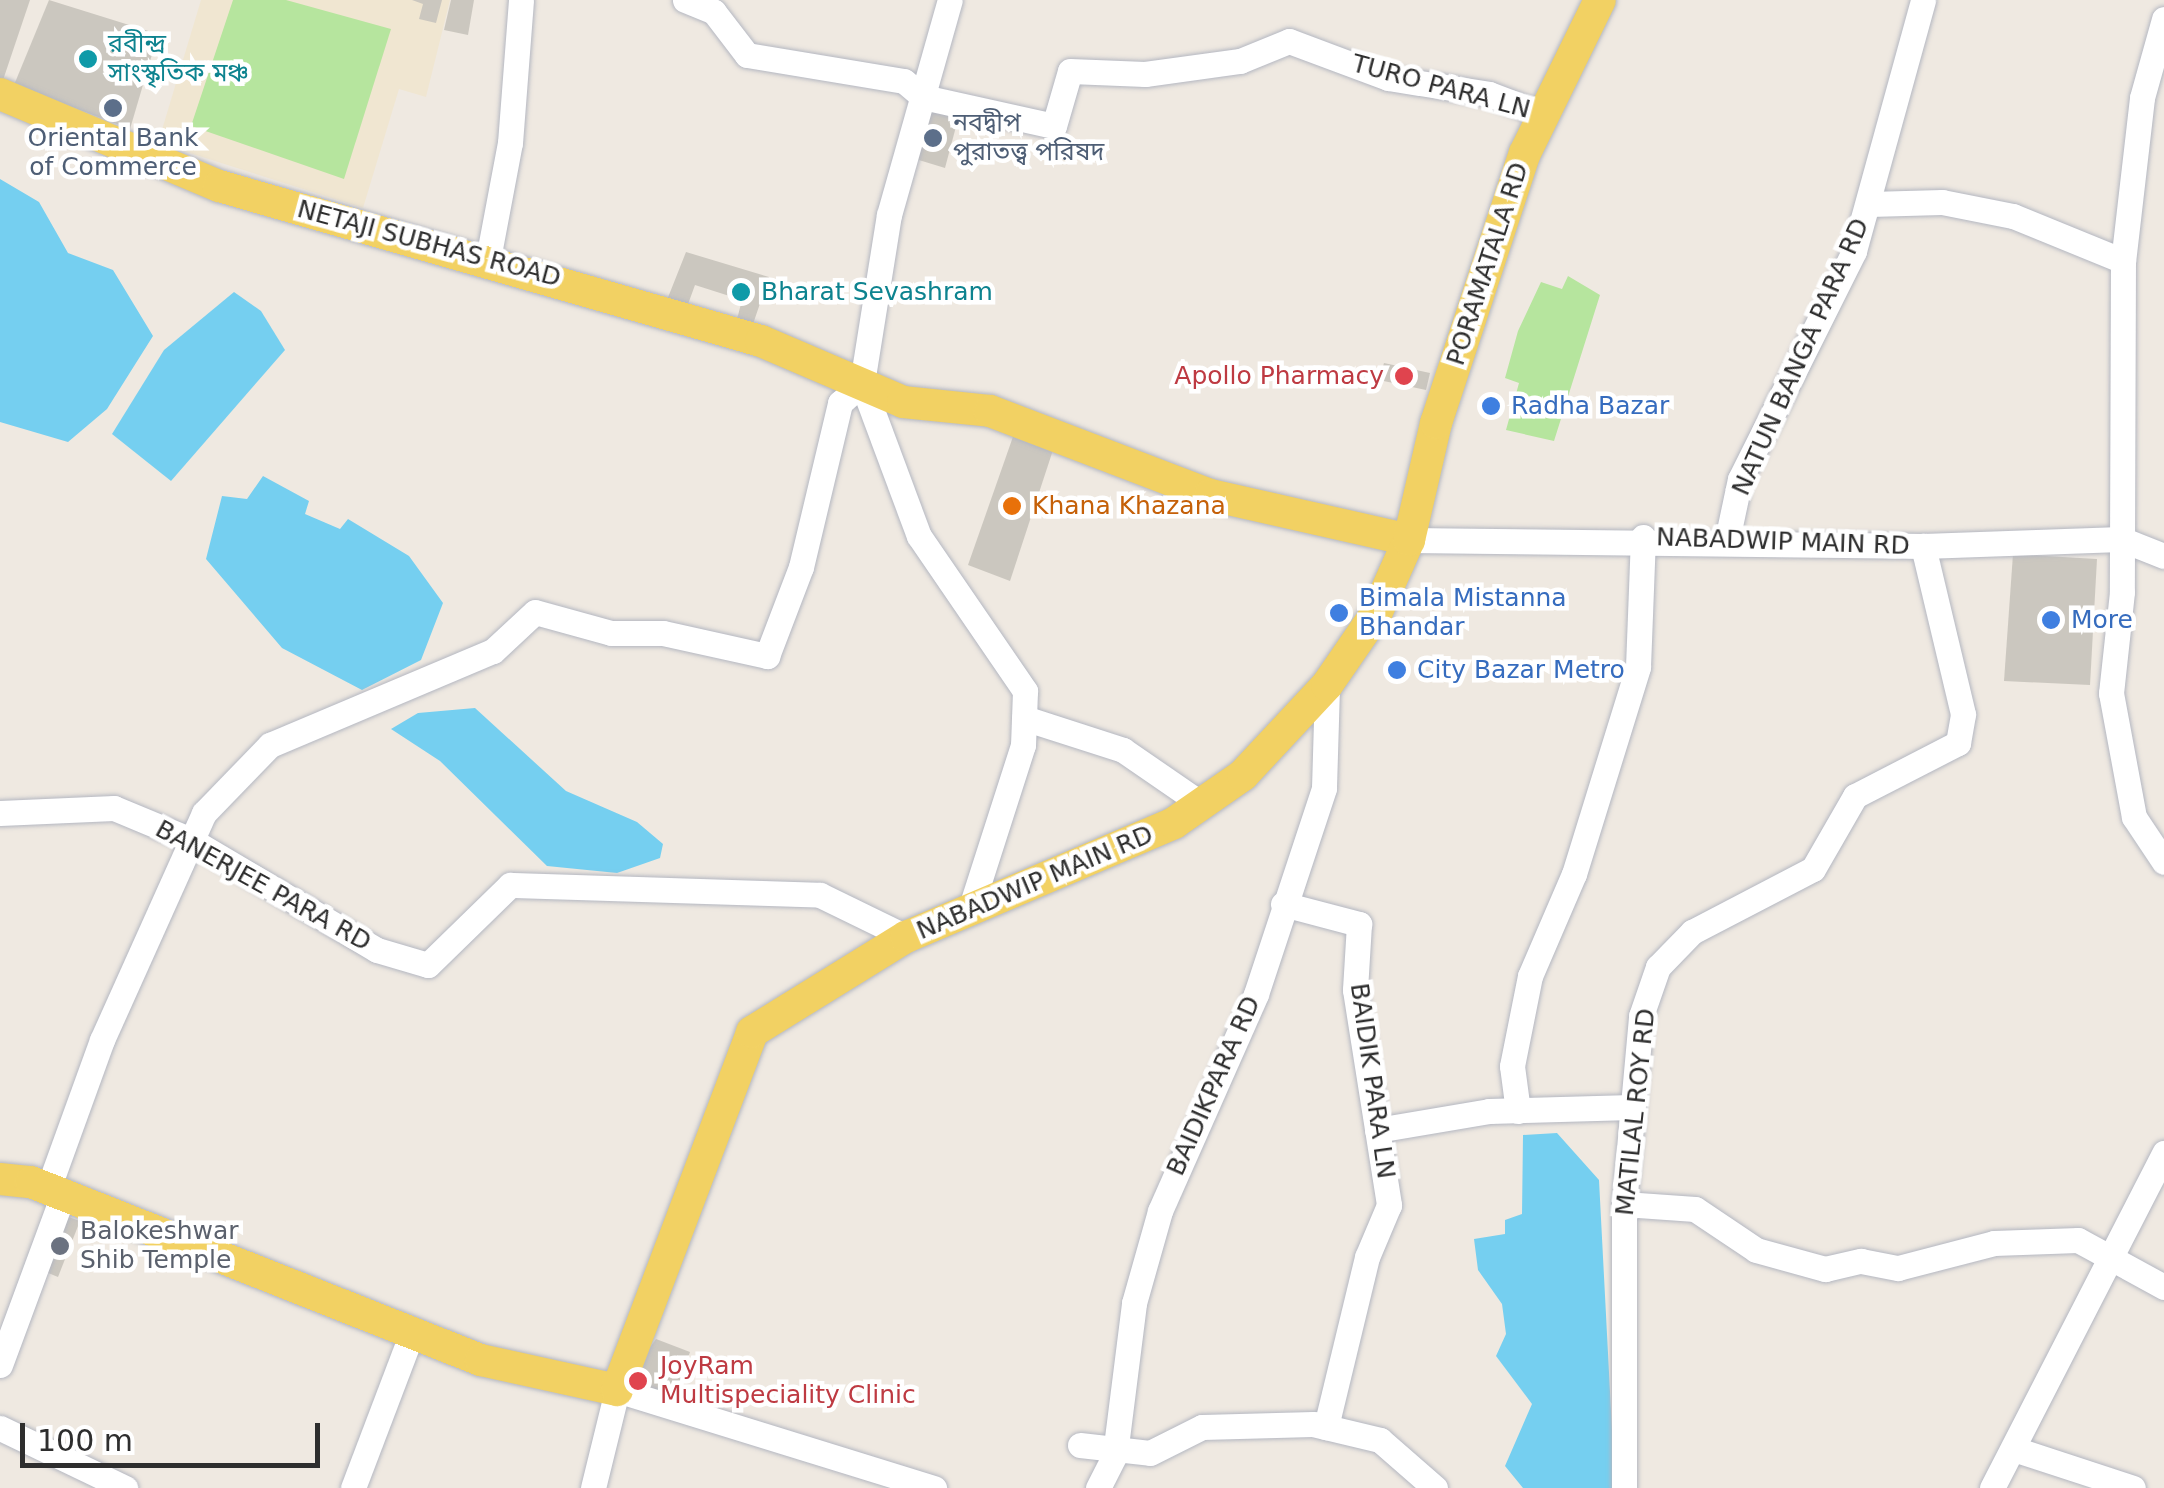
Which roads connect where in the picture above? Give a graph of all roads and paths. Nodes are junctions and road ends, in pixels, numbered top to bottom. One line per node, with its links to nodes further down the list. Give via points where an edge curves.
1 (521, 0): 11 (street)
2 (685, 0): 7 (street, via 714,12 747,55)
3 (950, 0): 7 (street)
4 (1600, 0): 9 (main road, PORAMATALA RD)
5 (1923, 0): 10 (street, NATUN BANGA PARA RD)
6 (2164, 19): 12 (street, via 2142,98)
7 (919, 93): 9 (street, TURO PARA LN, via 1054,126 1070,71 1164,72 1240,61 1288,41 1388,78 1489,94); 13 (street)
8 (0, 94): 11 (main road, NETAJI SUBHAS ROAD, via 219,186)
9 (1542, 114): 16 (main road, PORAMATALA RD, via 1436,423)
10 (1868, 204): 12 (street, via 1942,202 2012,216); 17 (street, NATUN BANGA PARA RD, via 1740,479)
11 (488, 258): 13 (main road, NETAJI SUBHAS ROAD, via 761,341)
12 (2122, 261): 15 (street)
13 (859, 389): 16 (main road, NETAJI SUBHAS ROAD, via 903,402 990,411 1210,495); 21 (street, via 919,536 1025,691); 24 (street, via 840,403 800,567 767,656 681,636 610,634 535,612 493,651 270,745 218,792)
14 (1643, 538): 16 (street, NABADWIP MAIN RD); 17 (street, NABADWIP MAIN RD); 30 (street, via 1638,666 1574,874 1530,976 1512,1066)
15 (2121, 539): 18 (street, NABADWIP MAIN RD); 19 (street, NABADWIP MAIN RD); 25 (street, via 2111,694 2134,817)
16 (1409, 540): 20 (main road, NABADWIP MAIN RD, via 1376,614)
17 (1727, 540): 18 (street, NABADWIP MAIN RD)
18 (1923, 546): 29 (street, MATILAL ROY RD, via 1963,714 1958,743 1856,796 1814,869 1692,932 1658,967 1641,1016)
19 (2164, 556)
20 (1327, 684): 22 (main road, NABADWIP MAIN RD); 26 (street, BAIDIKPARA RD, via 1324,788)
21 (1024, 718): 22 (street, via 1123,750); 27 (street)
22 (1203, 805): 27 (main road, NABADWIP MAIN RD, via 1069,874)
23 (0, 813): 24 (street, BANERJEE PARA RD, via 114,808)
24 (192, 838): 28 (street, BANERJEE PARA RD, via 376,950 428,965 510,886 820,895); 34 (street)
25 (2164, 862)
26 (1284, 904): 31 (street, BAIDIK PARA LN, via 1359,924 1355,990); 45 (street, BAIDIKPARA RD, via 1256,994 1160,1211 1134,1303)
27 (971, 907): 28 (main road, NABADWIP MAIN RD)
28 (906, 937): 40 (main road, NABADWIP MAIN RD, via 752,1032)
29 (1632, 1107): 30 (street); 35 (street, MATILAL ROY RD)
30 (1518, 1111): 31 (street)
31 (1376, 1130): 41 (street, BAIDIK PARA LN, via 1390,1205 1367,1257)
32 (2164, 1153): 36 (street)
33 (0, 1179): 34 (main road)
34 (55, 1193): 38 (main road); 39 (street)
35 (1624, 1204): 36 (street, via 1694,1209 1756,1250 1826,1270 1861,1262 1898,1268 1994,1242 2078,1240); 52 (street, MATILAL ROY RD)
36 (2111, 1259): 37 (street); 44 (street)
37 (2164, 1287)
38 (410, 1334): 40 (main road); 48 (street)
39 (0, 1364)
40 (617, 1390): 46 (street); 49 (street, NABADWIP MAIN RD)
41 (1326, 1427): 45 (street, via 1232,1422 1150,1453); 51 (street, via 1380,1440)
42 (0, 1428): 47 (street)
43 (1080, 1445): 45 (street)
44 (2014, 1450): 53 (street); 54 (street)
45 (1115, 1454): 50 (street, BAIDIKPARA RD)
46 (929, 1487)
47 (125, 1488)
48 (352, 1488)
49 (593, 1488)
50 (1098, 1488)
51 (1434, 1488)
52 (1624, 1488)
53 (1992, 1488)
54 (2133, 1488)

